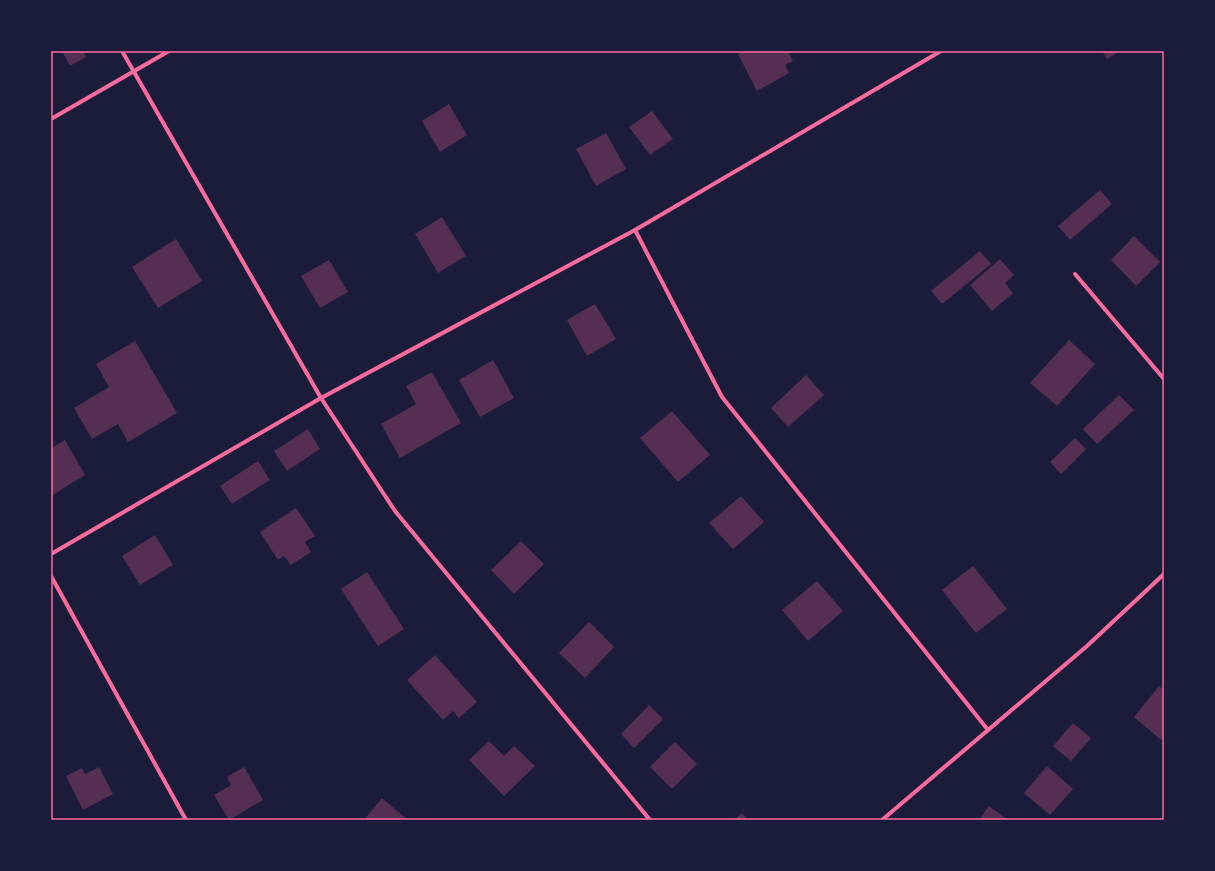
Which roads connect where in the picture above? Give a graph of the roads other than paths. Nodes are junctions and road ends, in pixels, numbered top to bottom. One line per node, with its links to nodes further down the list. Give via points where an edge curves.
1 (122, 51): 4 (street)
2 (169, 51): 4 (street)
3 (941, 51): 6 (street)
4 (134, 71): 5 (street); 9 (street)
5 (51, 119)
6 (635, 230): 9 (street); 13 (street, via 722,397)
7 (1075, 274): 8 (street)
8 (1164, 379)
9 (321, 398): 10 (street); 15 (street, via 395,511)
10 (51, 554)
11 (1164, 574): 13 (street, via 1087,646)
12 (51, 576): 14 (street)
13 (988, 730): 16 (street)
14 (186, 820)
15 (650, 820)
16 (882, 820)

